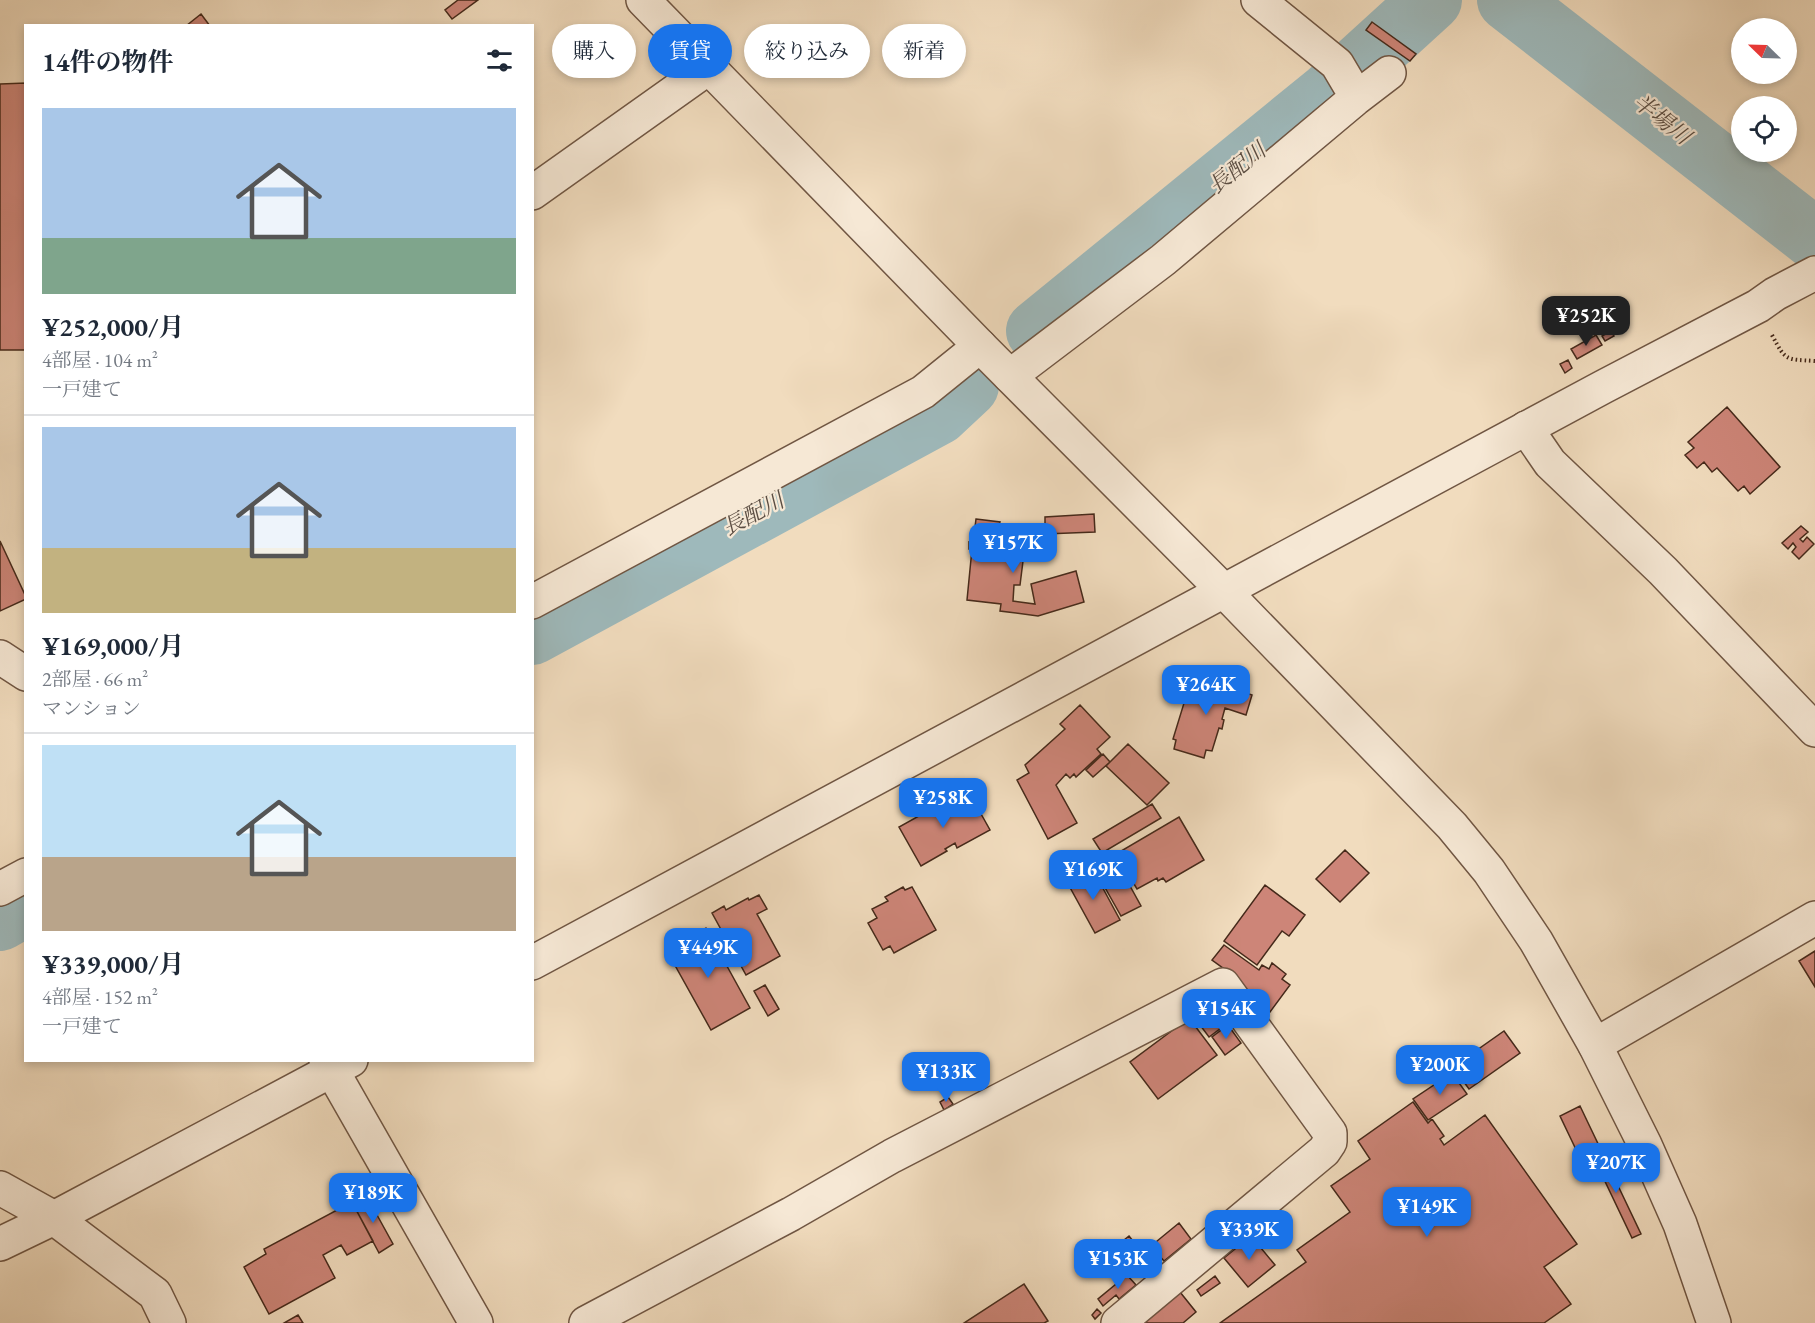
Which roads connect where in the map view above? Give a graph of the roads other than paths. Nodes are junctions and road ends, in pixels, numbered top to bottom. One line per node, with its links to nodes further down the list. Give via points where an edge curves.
1 (643, 0): 3 (street)
2 (1258, 0): 7 (street)
3 (666, 24)
4 (1389, 74): 7 (street)
5 (694, 78): 8 (street)
6 (718, 78): 10 (street)
7 (1348, 85): 11 (street, via 1163,260)
8 (534, 192)
9 (1815, 273): 12 (street)
10 (980, 346): 11 (street); 14 (street, via 922,392)
11 (1010, 376): 13 (street)
12 (1526, 428): 13 (street); 17 (street, via 1550,463 1663,571)
13 (1224, 591): 21 (street); 22 (street, via 1452,826 1536,941)
14 (534, 601)
15 (0, 657): 16 (street)
16 (24, 673)
17 (1815, 730)
18 (24, 876): 19 (street)
19 (0, 889)
20 (1815, 918): 22 (street)
21 (534, 962)
22 (1595, 1045): 31 (street, via 1680,1224)
23 (336, 1064): 25 (street); 28 (street)
24 (0, 1188): 25 (street)
25 (54, 1218): 26 (street); 27 (street, via 155,1294)
26 (0, 1244)
27 (169, 1323)
28 (476, 1323)
29 (586, 1323): 30 (street, via 892,1156 1222,986 1330,1133 1330,1142)
30 (1118, 1323)
31 (1714, 1323)

